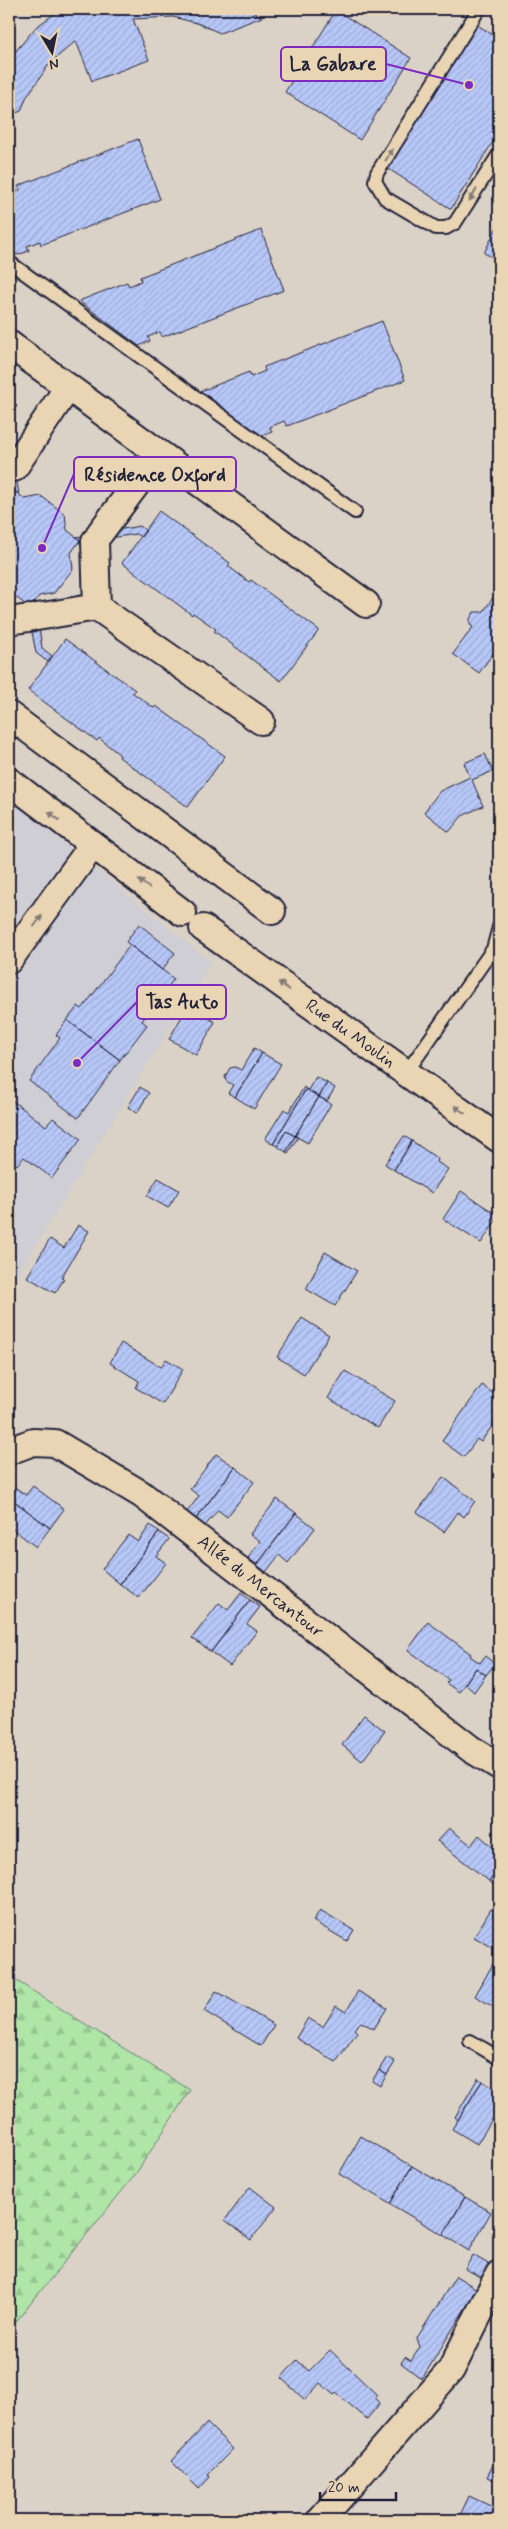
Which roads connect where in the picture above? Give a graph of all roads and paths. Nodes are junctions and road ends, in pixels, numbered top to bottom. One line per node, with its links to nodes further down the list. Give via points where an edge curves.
1 (480, 9): 2 (lane, one-way to 1, via 455,223 446,228 436,228 385,198 376,181 377,173)
2 (499, 154)
3 (9, 262): 8 (lane)
4 (9, 344): 5 (street)
5 (68, 388): 6 (street); 7 (street)
6 (159, 454): 9 (street); 10 (street, via 98,537)
7 (14, 468)
8 (355, 512)
9 (366, 604)
10 (97, 607): 11 (street); 13 (street)
11 (25, 619)
12 (9, 715): 16 (street)
13 (261, 721)
14 (9, 781): 15 (street, Rue du Moulin, one-way to 14)
15 (92, 846): 18 (street, one-way to 15); 19 (street, Rue du Moulin, one-way to 15)
16 (272, 911)
17 (499, 927): 19 (lane, via 493,949)
18 (9, 960)
19 (406, 1072): 20 (street, Rue du Moulin, one-way to 19)
20 (499, 1139)
21 (9, 1451): 22 (street, Allée du Mercantour, via 33,1442 55,1443 141,1494 471,1749)
22 (499, 1766)
23 (470, 2041): 24 (lane)
24 (499, 2058)
25 (499, 2274): 26 (street, via 451,2370)
26 (320, 2520)

